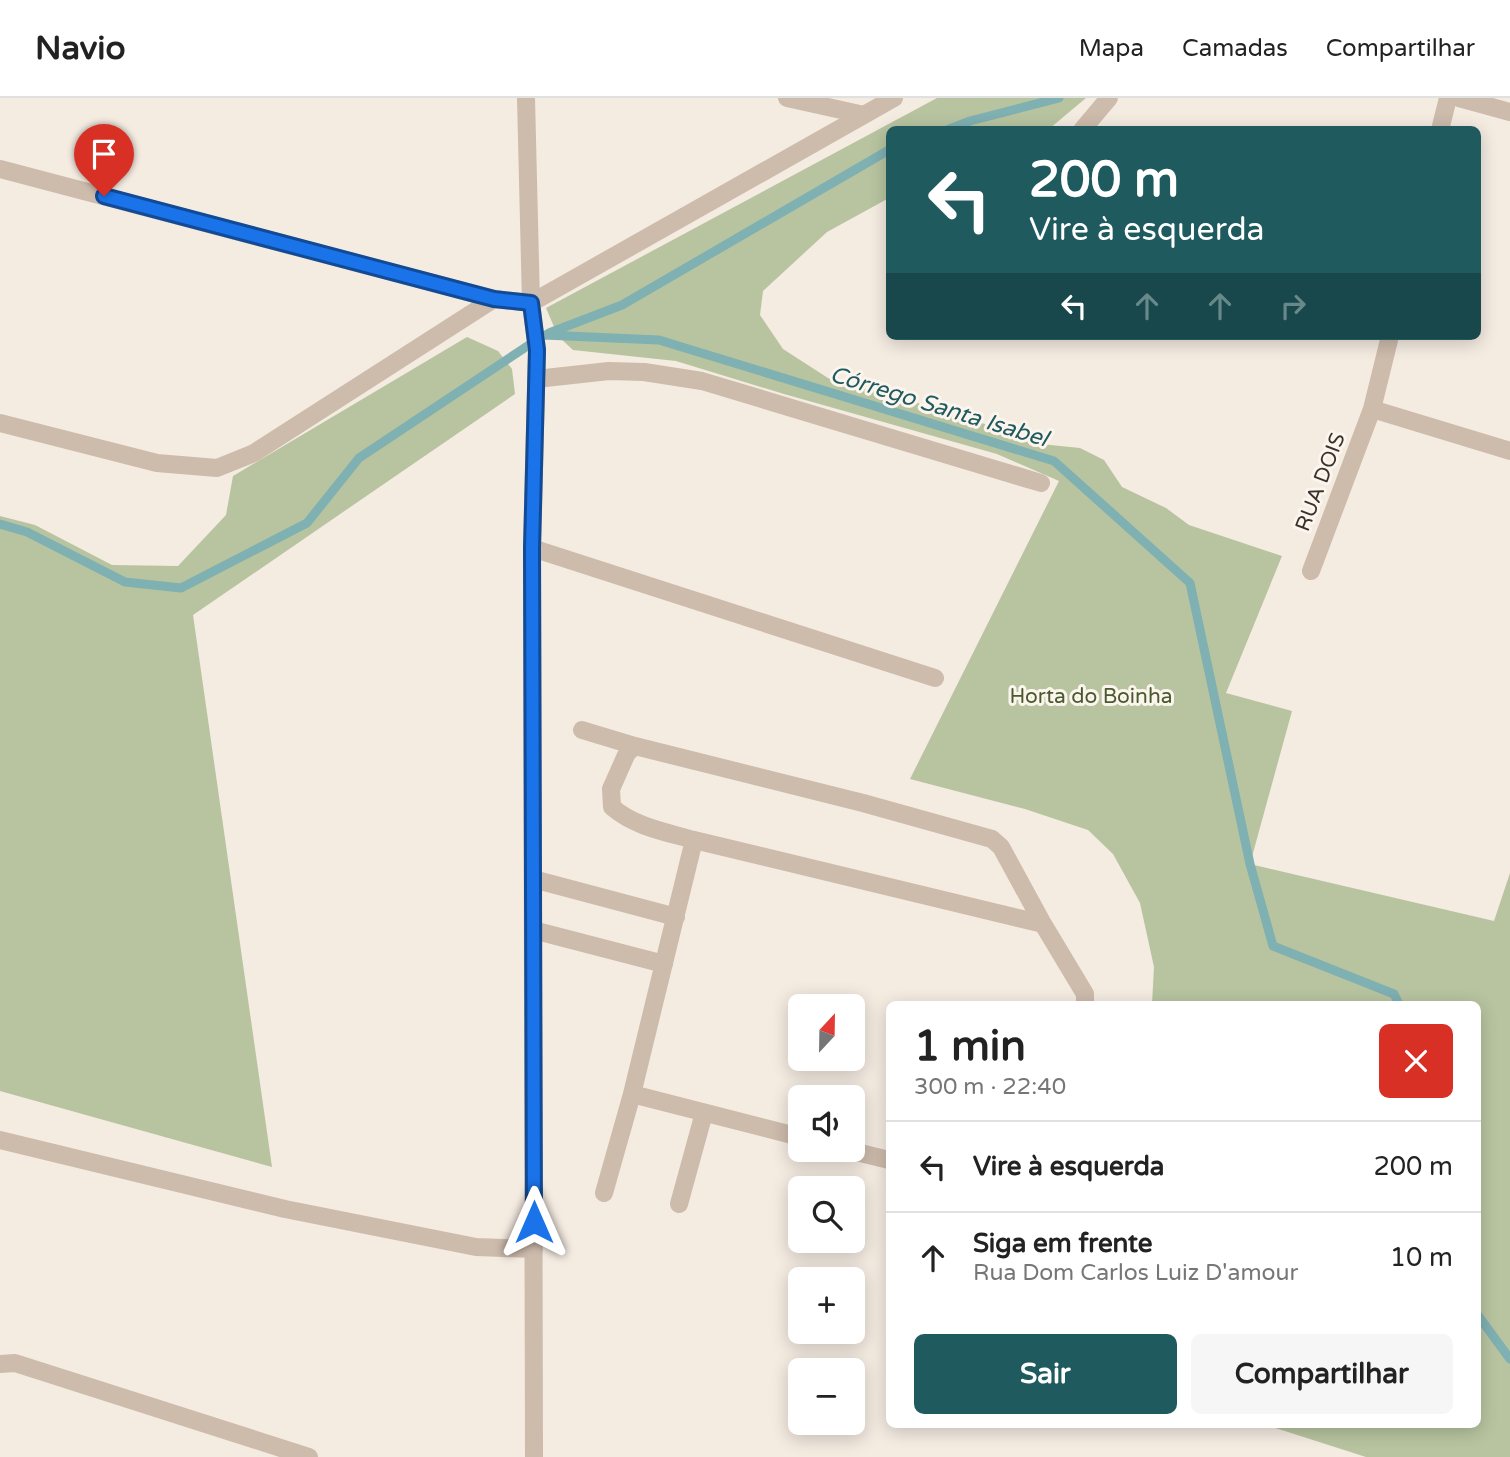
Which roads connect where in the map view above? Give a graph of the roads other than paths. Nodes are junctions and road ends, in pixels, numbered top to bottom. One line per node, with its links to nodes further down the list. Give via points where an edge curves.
1 (526, 98): 13 (street)
2 (788, 98): 8 (street)
3 (894, 98): 8 (street)
4 (1109, 98): 9 (street)
5 (1448, 98): 10 (street)
6 (1460, 98): 7 (street)
7 (1510, 112)
8 (864, 115): 13 (street)
9 (1085, 126)
10 (1441, 126)
11 (0, 169): 12 (street)
12 (494, 299): 13 (street); 17 (street, via 254,453 217,468 157,463)
13 (531, 303): 15 (street)
14 (1389, 340): 16 (street, RUA DOIS)
15 (536, 379): 19 (street, via 609,371 702,381); 20 (street)
16 (1372, 410): 18 (street); 21 (street, RUA DOIS)
17 (0, 423)
18 (1510, 451)
19 (1041, 484)
20 (532, 548): 22 (street); 26 (street)
21 (1311, 571)
22 (935, 678)
23 (582, 730): 24 (street)
24 (635, 746): 25 (street, via 627,753 611,789 612,807 636,822); 28 (street, via 992,839 1001,847)
25 (694, 840): 27 (street); 28 (street)
26 (533, 879): 27 (street); 29 (street)
27 (676, 917): 30 (street)
28 (1043, 924): 31 (street)
29 (533, 930): 30 (street); 40 (street)
30 (664, 964): 32 (street)
31 (1085, 1001)
32 (632, 1094): 33 (street); 38 (street)
33 (704, 1113): 34 (street); 39 (street)
34 (788, 1134)
35 (0, 1140): 40 (street, via 285,1209 476,1247)
36 (865, 1154): 37 (street)
37 (886, 1159)
38 (604, 1194)
39 (679, 1204)
40 (534, 1249): 43 (street)
41 (0, 1364): 42 (street, via 15,1363)
42 (309, 1457)
43 (534, 1457)

